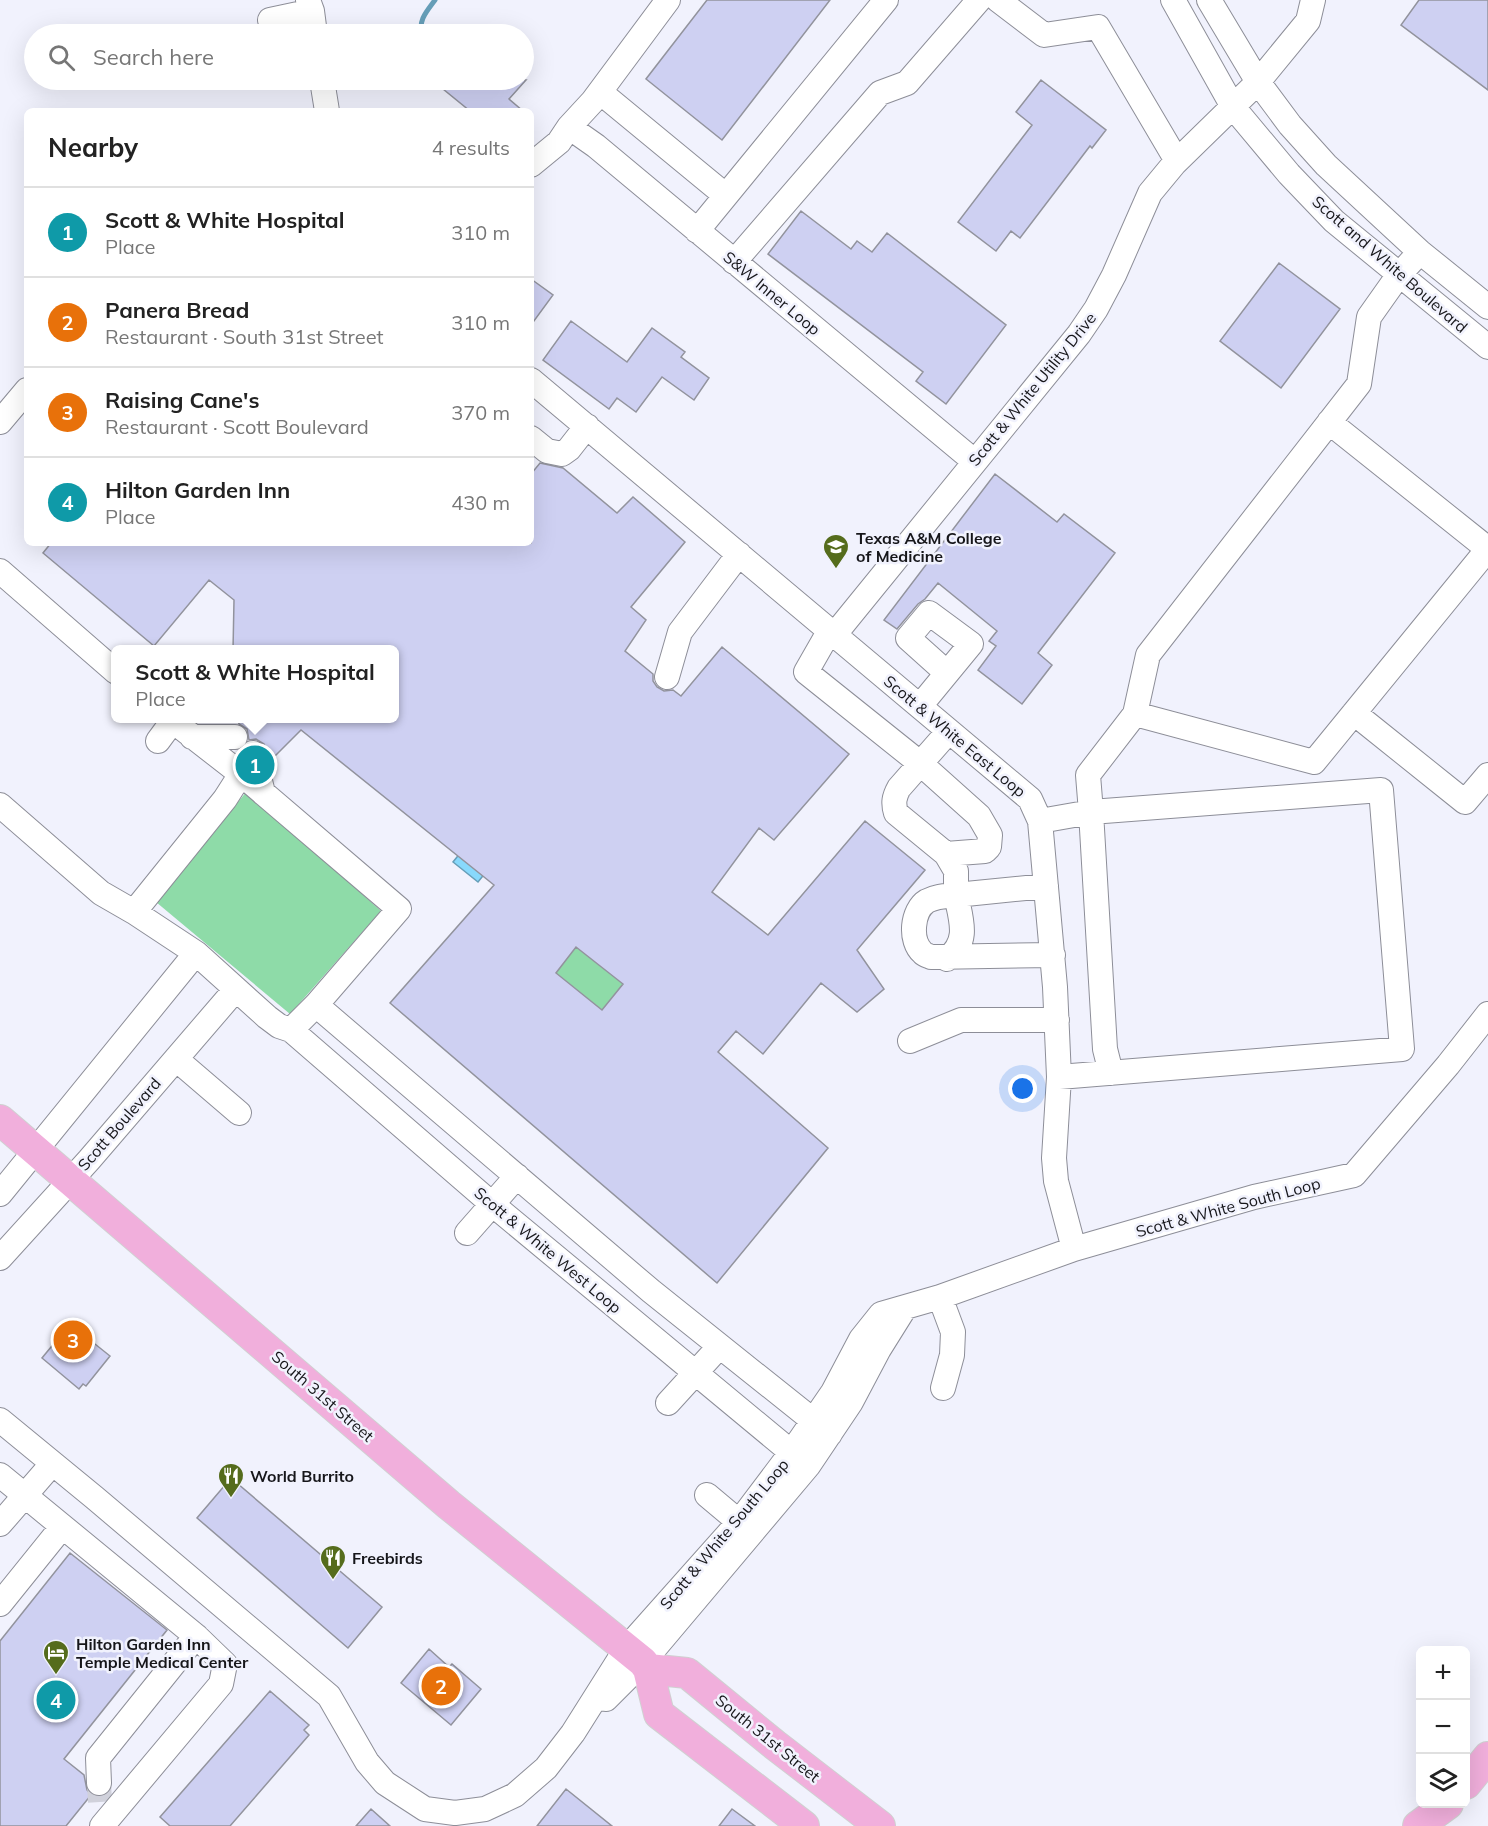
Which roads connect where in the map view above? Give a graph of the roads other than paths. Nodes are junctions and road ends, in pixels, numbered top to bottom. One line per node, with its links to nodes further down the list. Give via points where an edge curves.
1 (668, 0): 13 (street)
2 (885, 0): 19 (street)
3 (979, 0): 22 (street, via 907,83 880,93)
4 (998, 0): 17 (street, via 1044,35 1098,27)
5 (1173, 0): 14 (street, Scott and White Boulevard)
6 (1209, 0): 11 (street, Scott and White Boulevard)
7 (1313, 0): 11 (street, Scott & White Utility Drive, via 1308,21)
8 (310, 5): 9 (street); 10 (street)
9 (270, 20)
10 (313, 24)
11 (1258, 82): 14 (street, Scott & White Utility Drive); 21 (street, Scott and White Boulevard, via 1326,165)
12 (324, 90): 15 (street)
13 (600, 92): 16 (street); 19 (street)
14 (1233, 107): 17 (street, Scott & White Utility Drive); 23 (street, Scott and White Boulevard, via 1334,221)
15 (327, 108)
16 (569, 127): 18 (street, via 550,151); 20 (street, S&W Inner Loop)
17 (1177, 161): 32 (street, Scott & White Utility Drive, via 1150,192 1096,309)
18 (534, 163)
19 (725, 195): 20 (street)
20 (697, 231): 22 (street, S&W Inner Loop)
21 (1420, 252): 23 (street); 24 (street, Scott and White Boulevard)
22 (735, 262): 32 (street, S&W Inner Loop)
23 (1398, 276): 25 (street, Scott and White Boulevard); 29 (street, via 1369,316 1359,384)
24 (1488, 307)
25 (1488, 347)
26 (534, 382): 30 (street, Scott & White East Loop)
27 (24, 394): 28 (street)
28 (0, 422)
29 (1329, 422): 33 (street); 42 (street, via 1148,656)
30 (587, 426): 31 (street, via 562,454 547,451); 34 (street, Scott & White East Loop)
31 (534, 440)
32 (974, 461): 36 (street, Scott & White Utility Drive)
33 (1488, 549): 41 (street)
34 (739, 554): 36 (street, Scott & White East Loop); 39 (street, via 680,632)
35 (0, 571): 37 (street)
36 (832, 632): 40 (street, Scott & White East Loop); 48 (street, Scott & White Utility Drive, via 806,672)
37 (111, 668)
38 (947, 673): 40 (street)
39 (668, 677)
40 (920, 706): 45 (street, Scott & White East Loop)
41 (1354, 713): 42 (street, via 1314,762); 50 (street, via 1465,802)
42 (1135, 714): 54 (street, via 1088,775)
43 (168, 723): 47 (street)
44 (174, 723): 46 (street)
45 (949, 731): 48 (street); 55 (street, Scott & White East Loop, via 1030,798)
46 (192, 737): 49 (street); 51 (street, via 244,745)
47 (158, 741)
48 (921, 764): 56 (street, via 899,788 895,796 896,813); 56 (street, via 979,816 990,835 985,851)
49 (241, 774): 51 (street); 52 (street)
50 (1488, 775)
51 (263, 793): 52 (street); 64 (street, via 399,909)
52 (225, 799): 59 (street)
53 (0, 805): 59 (street, Scott & White West Loop, via 101,892)
54 (1091, 812): 55 (street); 70 (street, via 1106,1048); 70 (street, via 1381,790 1402,1049)
55 (1040, 821): 57 (street, Scott & White East Loop)
56 (946, 854): 58 (street, via 956,872)
57 (1046, 886): 58 (street); 61 (street, Scott & White East Loop)
58 (956, 895): 62 (street, via 962,933 960,945); 62 (street, via 926,902 919,909 914,928 922,952)
59 (134, 912): 60 (street, Scott & White West Loop)
60 (196, 952): 63 (street, Scott & White West Loop); 74 (street)
61 (1053, 956): 62 (street); 66 (street, Scott & White East Loop)
62 (947, 959)
63 (236, 989): 67 (street, Scott & White West Loop, via 279,1026); 69 (street, Scott Boulevard)
64 (316, 1005): 67 (street); 75 (street)
65 (1488, 1014): 80 (street, Scott & White South Loop, via 1354,1175 1254,1197)
66 (1057, 1020): 68 (street, via 961,1020); 71 (street, Scott & White East Loop)
67 (291, 1030): 78 (street, Scott & White West Loop)
68 (910, 1041)
69 (176, 1059): 72 (street); 76 (street, Scott Boulevard)
70 (1111, 1073): 71 (street)
71 (1059, 1077): 80 (street, Scott & White East Loop, via 1054,1158)
72 (239, 1113)
73 (0, 1120): 74 (main road, South 31st Street)
74 (35, 1149): 76 (main road, South 31st Street); 77 (street)
75 (517, 1176): 78 (street); 83 (street)
76 (70, 1179): 81 (street, Scott Boulevard); 99 (main road, South 31st Street, via 449,1505)
77 (0, 1194)
78 (492, 1204): 79 (street); 84 (street, Scott & White West Loop)
79 (467, 1233)
80 (1074, 1250): 82 (street, Scott & White South Loop)
81 (0, 1258)
82 (940, 1297): 85 (street, via 952,1332 952,1355); 88 (street, Scott & White South Loop, via 904,1309 851,1402)
83 (719, 1347): 84 (street); 88 (street)
84 (696, 1374): 86 (street); 89 (street, Scott & White West Loop)
85 (944, 1388)
86 (668, 1403)
87 (0, 1420): 90 (street, Scott & White South Loop)
88 (821, 1427): 89 (street, Scott & White South Loop)
89 (799, 1460): 96 (street, Scott & White South Loop)
90 (52, 1464): 93 (street); 99 (street, Scott & White South Loop, via 329,1696 367,1762 385,1783 425,1809 455,1813 485,1809 515,1795 546,1768)
91 (0, 1475): 93 (street)
92 (707, 1495): 96 (street)
93 (25, 1496): 94 (street); 95 (street)
94 (0, 1524)
95 (62, 1527): 97 (street); 98 (street)
96 (745, 1527): 99 (street, Scott & White South Loop)
97 (0, 1604)
98 (196, 1636): 104 (street, via 98,1758); 104 (street, via 225,1664 221,1684)
99 (639, 1660): 105 (main road, via 659,1714); 106 (main road, South 31st Street, via 687,1673)
100 (1488, 1757): 101 (main road)
101 (1470, 1779)
102 (1442, 1808): 107 (main road)
103 (1446, 1808): 108 (main road)
104 (100, 1809)
105 (804, 1826)
106 (880, 1826)
107 (1418, 1826)
108 (1435, 1826)

